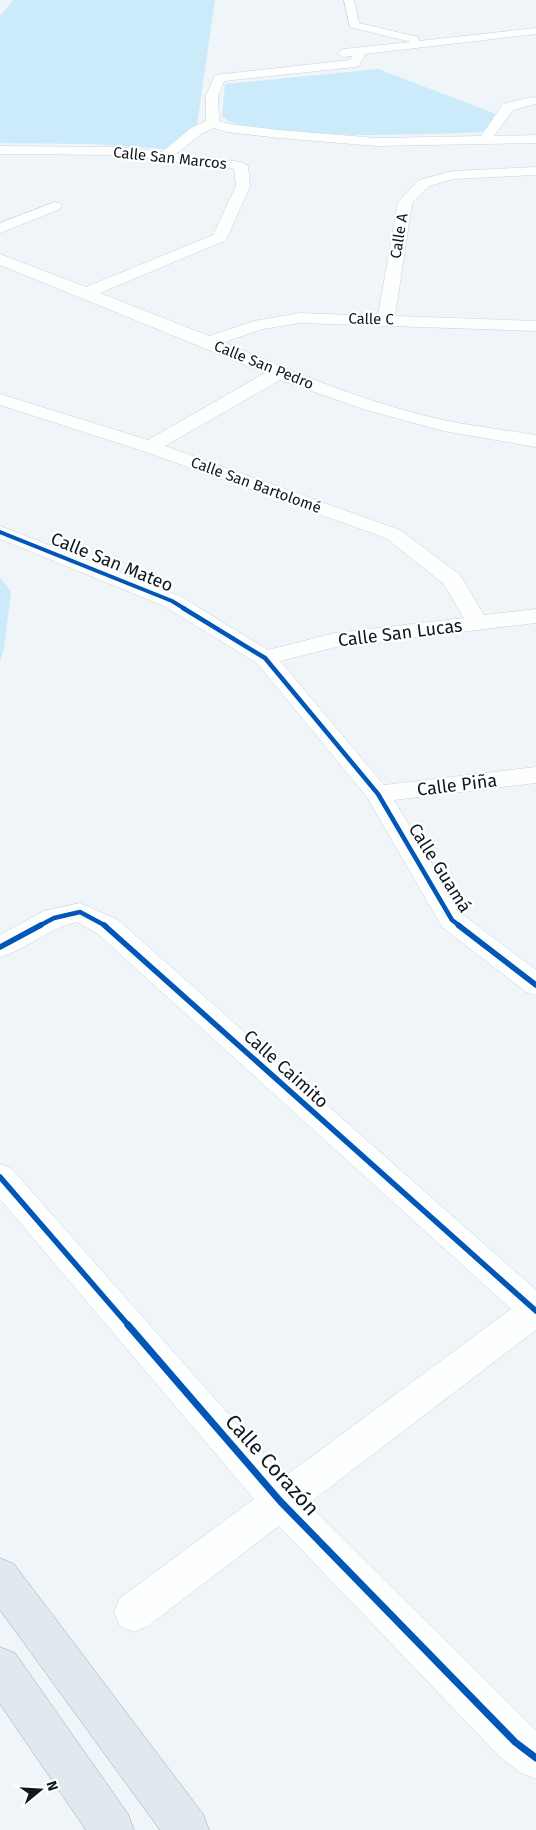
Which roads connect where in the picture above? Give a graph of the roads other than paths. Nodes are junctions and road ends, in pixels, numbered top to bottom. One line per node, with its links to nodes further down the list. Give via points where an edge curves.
1 (349, 0): 2 (street)
2 (354, 25): 4 (street); 5 (street, via 363,38)
3 (536, 31): 4 (street)
4 (435, 44): 5 (street)
5 (397, 48): 6 (street)
6 (360, 51): 7 (street); 9 (street, via 355,63 219,78 212,96)
7 (237, 64)
8 (532, 101): 11 (street, via 508,107)
9 (213, 124): 11 (street, via 279,134 377,142); 13 (street, via 196,130)
10 (536, 139): 11 (street)
11 (484, 141)
12 (0, 150): 13 (street, Calle San Marcos, via 121,152)
13 (164, 157): 20 (street, Calle San Marcos, via 241,166 242,186 219,238)
14 (536, 171): 21 (street, Calle A, via 453,175 424,183 404,202)
15 (55, 206): 16 (street)
16 (0, 228)
17 (0, 259): 18 (street, Calle San Pedro)
18 (22, 268): 19 (street); 20 (street, Calle San Pedro)
19 (0, 276)
20 (86, 293): 23 (street, Calle San Pedro)
21 (386, 319): 22 (street, Calle C); 23 (street, Calle C, via 300,318 260,325)
22 (536, 326)
23 (208, 342): 24 (street, Calle San Pedro)
24 (279, 373): 26 (street, Calle San Pedro, via 372,406 451,427); 27 (street)
25 (0, 399): 27 (street, Calle San Bartolomé)
26 (536, 441)
27 (150, 447): 30 (street, Calle San Bartolomé, via 393,534 452,580)
28 (0, 532): 31 (street, Calle San Mateo, via 172,601)
29 (536, 616): 30 (street, Calle San Lucas)
30 (478, 623): 31 (street, Calle San Lucas, via 335,640)
31 (265, 658): 33 (street, Calle San Mateo)
32 (536, 775): 33 (street, Calle Piña)
33 (378, 794): 35 (street, Calle Guamá, via 452,920)
34 (0, 948): 37 (street, Calle Caimito, via 54,918 80,912 108,927)
35 (536, 985)
36 (0, 1177): 38 (street, Calle Corazón)
37 (536, 1311): 38 (street)
38 (280, 1501): 40 (street); 42 (street, Calle Corazón, via 515,1742)
39 (0, 1577): 44 (main road)
40 (134, 1612)
41 (0, 1668): 43 (main road)
42 (536, 1758)
43 (112, 1830)
44 (187, 1830)

